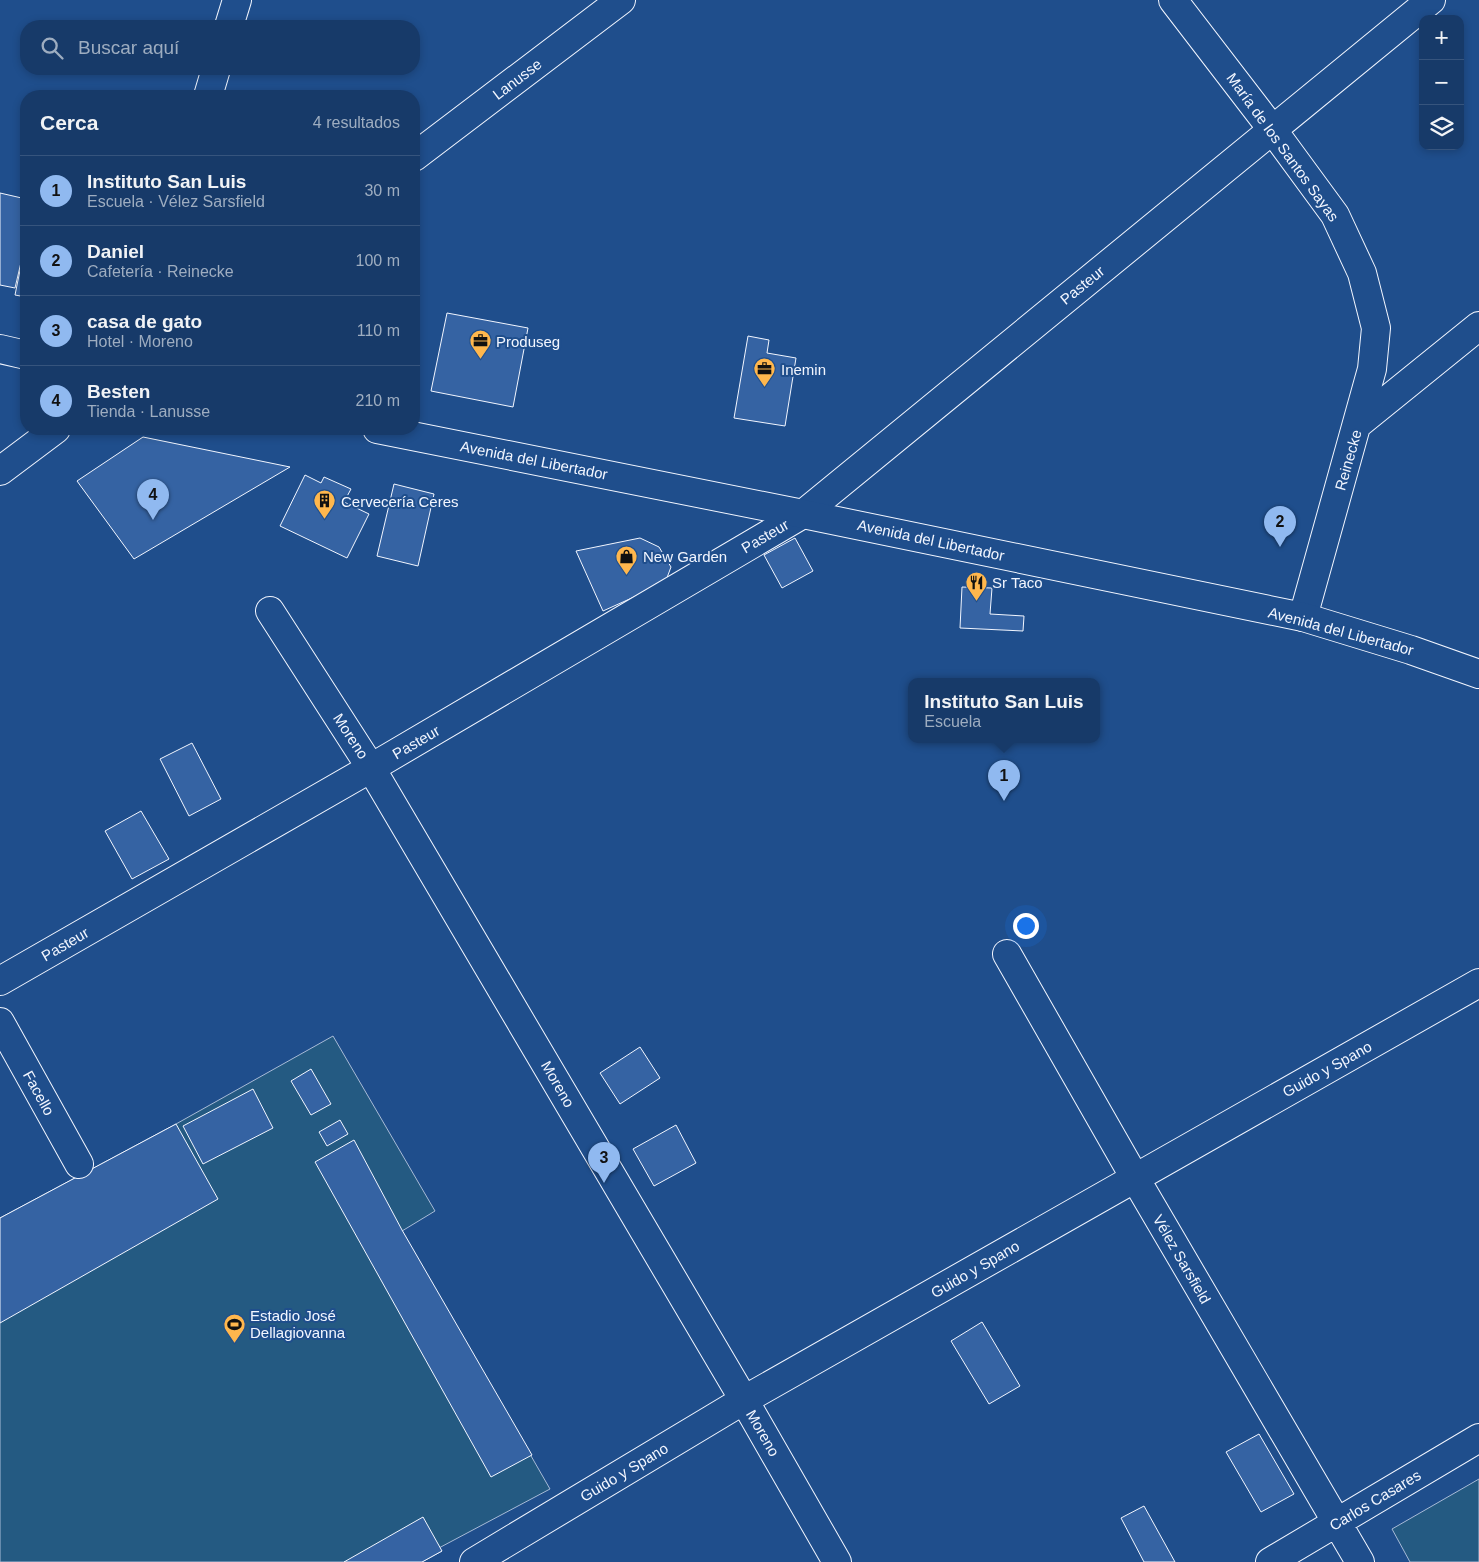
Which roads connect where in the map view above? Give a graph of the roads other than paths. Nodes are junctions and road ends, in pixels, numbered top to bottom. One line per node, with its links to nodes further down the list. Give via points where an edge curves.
1 (237, 0): 5 (street)
2 (621, 0): 9 (street, Lanusse)
3 (1173, 0): 8 (street, María de los Santos Sayas)
4 (1431, 0): 8 (street, Pasteur)
5 (231, 20)
6 (214, 75): 7 (street)
7 (210, 90)
8 (1272, 129): 13 (street, María de los Santos Sayas, via 1335,215 1362,273 1376,328 1372,369); 17 (street, Pasteur)
9 (420, 153)
10 (1479, 326): 13 (street, Reinecke)
11 (0, 349): 12 (street)
12 (20, 354)
13 (1358, 423): 19 (street, Reinecke)
14 (48, 435): 16 (street)
15 (407, 435): 17 (street, Avenida del Libertador)
16 (0, 471)
17 (803, 514): 19 (street, Avenida del Libertador); 21 (street, Pasteur)
18 (270, 611): 21 (street, Moreno)
19 (1303, 618): 20 (street, Avenida del Libertador)
20 (1479, 674)
21 (371, 768): 23 (street, Pasteur); 28 (street, Moreno)
22 (1007, 954): 27 (street, Vélez Sarsfield)
23 (0, 981)
24 (1479, 983): 27 (street, Guido y Spano)
25 (0, 1022): 26 (street, Facello)
26 (79, 1164)
27 (1135, 1178): 28 (street, Guido y Spano); 30 (street, Vélez Sarsfield)
28 (744, 1400): 31 (street, Guido y Spano); 32 (street, Moreno)
29 (1479, 1438): 30 (street, Carlos Casares)
30 (1337, 1522): 33 (street, Carlos Casares); 34 (street, Vélez Sarsfield)
31 (474, 1562)
32 (837, 1562)
33 (1270, 1562)
34 (1360, 1562)

